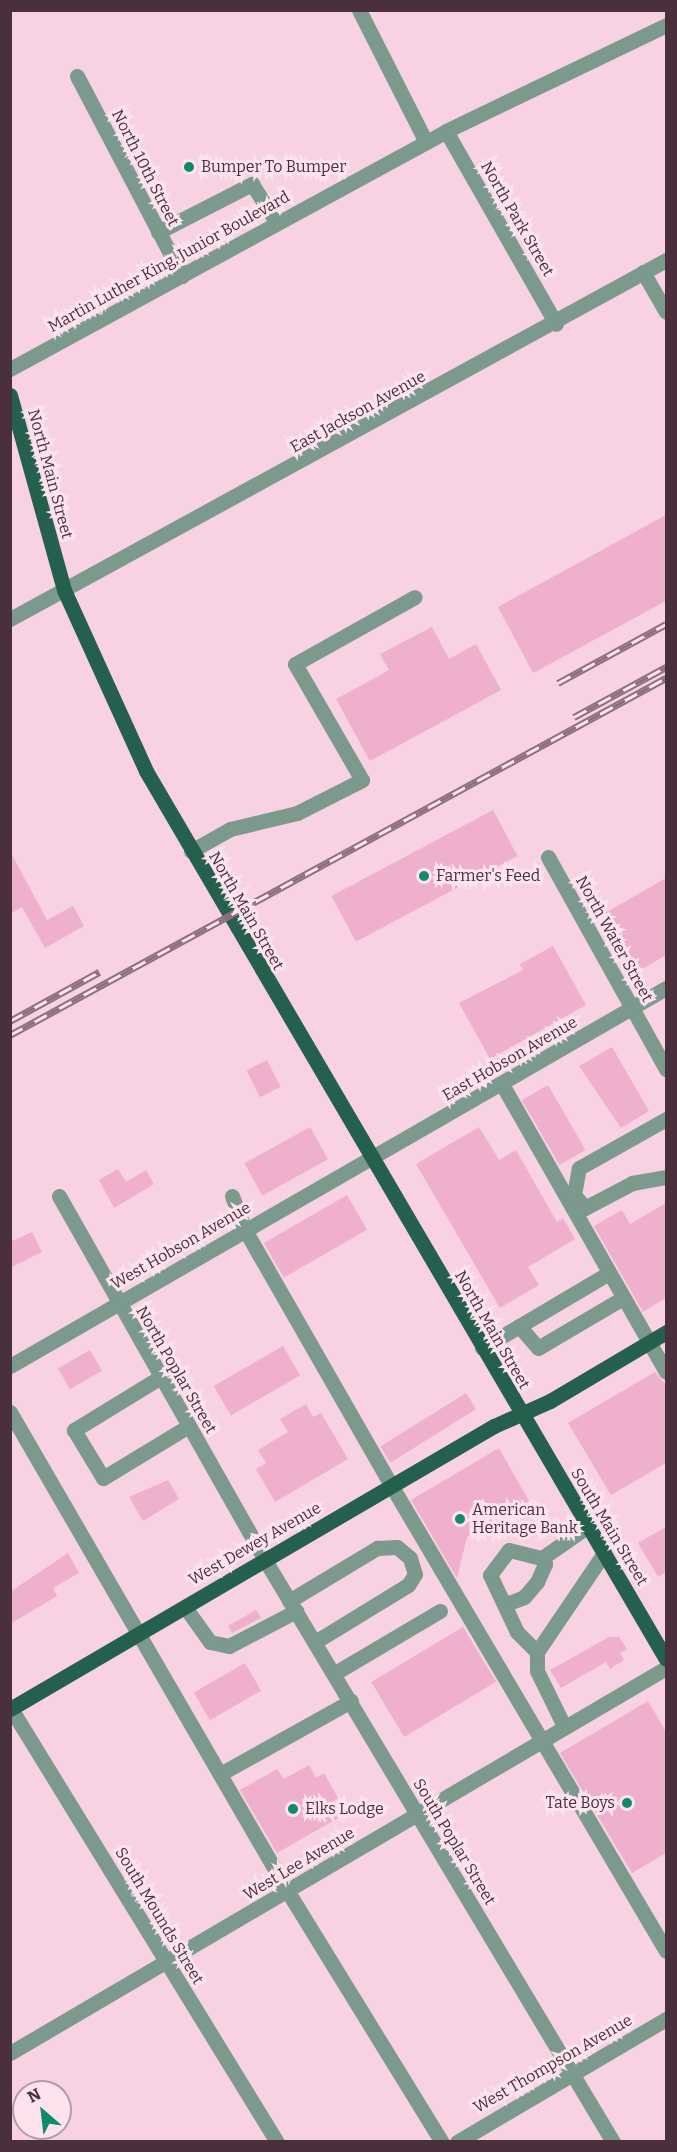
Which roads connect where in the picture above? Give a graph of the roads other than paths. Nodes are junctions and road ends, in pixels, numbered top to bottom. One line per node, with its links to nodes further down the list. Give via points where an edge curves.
1 (359, 10): 5 (street)
2 (666, 26): 4 (street, Martin Luther King, Junior Boulevard)
3 (77, 76): 7 (street, North 10th Street)
4 (446, 131): 5 (street, Martin Luther King, Junior Boulevard); 13 (street, North Park Street)
5 (426, 142): 6 (street, Martin Luther King, Junior Boulevard)
6 (277, 224): 7 (street, via 252,184); 10 (street, Martin Luther King, Junior Boulevard)
7 (158, 232): 10 (street, North 10th Street)
8 (666, 260): 9 (street, East Jackson Avenue)
9 (643, 272): 11 (street); 13 (street, East Jackson Avenue)
10 (182, 276): 14 (street, Martin Luther King, Junior Boulevard)
11 (660, 286): 12 (street)
12 (666, 312)
13 (556, 324): 16 (street, East Jackson Avenue)
14 (10, 369)
15 (10, 394): 16 (main road, North Main Street)
16 (64, 590): 18 (street, East Jackson Avenue); 19 (main road, North Main Street, via 106,689)
17 (415, 597): 19 (street, via 295,664 362,780 297,813 230,829)
18 (10, 619)
19 (191, 851): 26 (main road, North Main Street)
20 (548, 857): 22 (street, North Water Street)
21 (666, 988): 22 (street, East Hobson Avenue)
22 (631, 1009): 23 (street, North Water Street); 24 (street, East Hobson Avenue)
23 (666, 1069)
24 (503, 1086): 26 (street, East Hobson Avenue); 30 (street)
25 (666, 1119): 30 (street, via 579,1168 574,1195)
26 (370, 1159): 31 (street, West Hobson Avenue); 38 (main road, North Main Street)
27 (666, 1178): 30 (street, via 632,1183)
28 (59, 1196): 34 (street, North Poplar Street)
29 (232, 1196): 31 (street)
30 (580, 1210): 32 (street)
31 (245, 1230): 34 (street, West Hobson Avenue); 45 (street)
32 (609, 1273): 33 (street); 35 (street)
33 (623, 1298): 35 (street, via 538,1348); 37 (street)
34 (117, 1304): 39 (street, West Hobson Avenue); 41 (street, North Poplar Street)
35 (519, 1326): 38 (street)
36 (666, 1332): 37 (main road, West Dewey Avenue)
37 (649, 1342): 40 (street); 43 (main road, West Dewey Avenue)
38 (482, 1348): 43 (main road, North Main Street)
39 (10, 1366)
40 (666, 1372)
41 (159, 1378): 44 (street, North Poplar Street); 44 (street, via 74,1430 103,1478)
42 (10, 1412): 54 (street)
43 (521, 1414): 45 (main road, West Dewey Avenue); 46 (main road, South Main Street)
44 (188, 1427): 49 (street, North Poplar Street)
45 (392, 1485): 49 (main road, West Dewey Avenue); 63 (street)
46 (588, 1526): 47 (main road, South Main Street); 48 (street)
47 (604, 1553): 56 (street); 57 (main road, South Main Street)
48 (542, 1558): 50 (street, via 545,1564 537,1582 524,1597); 50 (street, via 520,1550 497,1559 490,1575)
49 (264, 1560): 51 (street, South Poplar Street); 52 (main road, West Dewey Avenue)
50 (506, 1604): 56 (street, via 517,1632)
51 (292, 1606): 52 (street, via 229,1646 210,1642); 55 (street, South Poplar Street); 55 (street, via 377,1548 397,1547 410,1558 415,1574 408,1585)
52 (185, 1607): 54 (main road, West Dewey Avenue)
53 (440, 1611): 59 (street)
54 (140, 1633): 61 (main road, West Dewey Avenue); 64 (street)
55 (315, 1642): 59 (street, South Poplar Street)
56 (537, 1652): 62 (street, via 537,1671)
57 (666, 1659)
58 (666, 1668): 62 (street, West Lee Avenue)
59 (335, 1673): 60 (street, South Poplar Street)
60 (351, 1701): 64 (street); 65 (street, South Poplar Street)
61 (11, 1708): 68 (street, South Mounds Street)
62 (564, 1726): 63 (street, West Lee Avenue)
63 (542, 1741): 65 (street, West Lee Avenue); 67 (street)
64 (220, 1774): 66 (street)
65 (416, 1815): 66 (street, West Lee Avenue); 71 (street, South Poplar Street)
66 (288, 1892): 68 (street, West Lee Avenue); 73 (street)
67 (666, 1951)
68 (166, 1962): 70 (street, West Lee Avenue); 72 (street, South Mounds Street)
69 (666, 2019): 71 (street, West Thompson Avenue)
70 (10, 2052)
71 (572, 2072): 74 (street, West Thompson Avenue); 75 (street, South Poplar Street)
72 (277, 2142)
73 (442, 2142)
74 (458, 2142)
75 (613, 2142)

